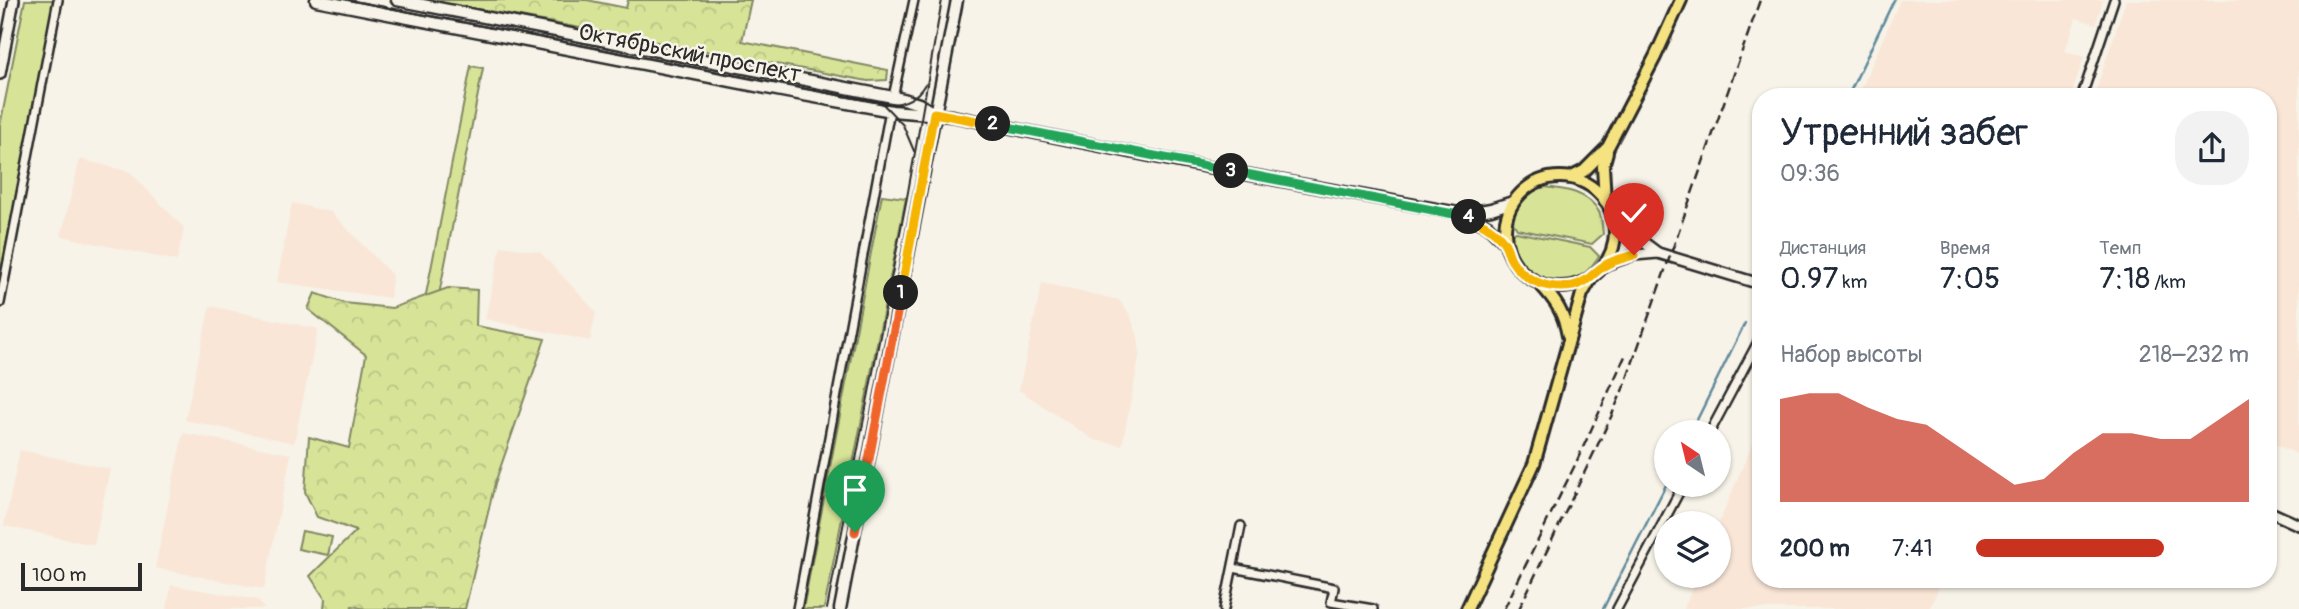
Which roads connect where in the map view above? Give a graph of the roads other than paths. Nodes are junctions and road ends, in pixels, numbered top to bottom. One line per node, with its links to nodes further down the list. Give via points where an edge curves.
1 (14, 0): 9 (street)
2 (58, 0): 26 (street)
3 (316, 0): 12 (main road, Октябрьский проспект)
4 (397, 0): 11 (main road, Октябрьский проспект)
5 (914, 0): 11 (street)
6 (957, 0): 13 (main road)
7 (1681, 0): 14 (main road)
8 (2114, 0): 10 (street)
9 (0, 74)
10 (2085, 88)
11 (893, 97): 13 (main road, Октябрьский проспект)
12 (890, 110): 13 (main road, Октябрьский проспект); 35 (street)
13 (934, 113): 18 (main road, Октябрьский проспект); 36 (main road)
14 (1608, 147): 15 (main road); 16 (main road, via 1603,166)
15 (1570, 178): 16 (main road, via 1584,182); 17 (main road, via 1538,181)
16 (1605, 201): 19 (main road)
17 (1513, 202): 18 (main road, Октябрьский проспект); 20 (main road)
18 (1463, 214): 20 (main road, Октябрьский проспект, via 1488,226)
19 (1614, 220): 21 (street); 22 (main road, via 1613,244)
20 (1505, 243): 25 (main road, via 1512,261)
21 (1658, 253): 22 (street, via 1634,255); 24 (street)
22 (1603, 266): 23 (main road)
23 (1592, 277): 25 (main road, via 1558,288); 27 (main road)
24 (1752, 282)
25 (1540, 284): 27 (main road, via 1557,303)
26 (0, 303)
27 (1568, 339): 39 (main road, via 1534,464)
28 (1752, 353): 29 (street)
29 (1716, 420)
30 (1677, 497): 40 (street)
31 (2277, 515): 33 (street)
32 (1241, 526): 34 (street)
33 (2299, 526)
34 (1233, 568): 37 (street); 38 (street, via 1334,588 1331,602)
35 (797, 609)
36 (840, 609)
37 (1224, 609)
38 (1373, 609)
39 (1467, 609)
40 (1617, 609)

